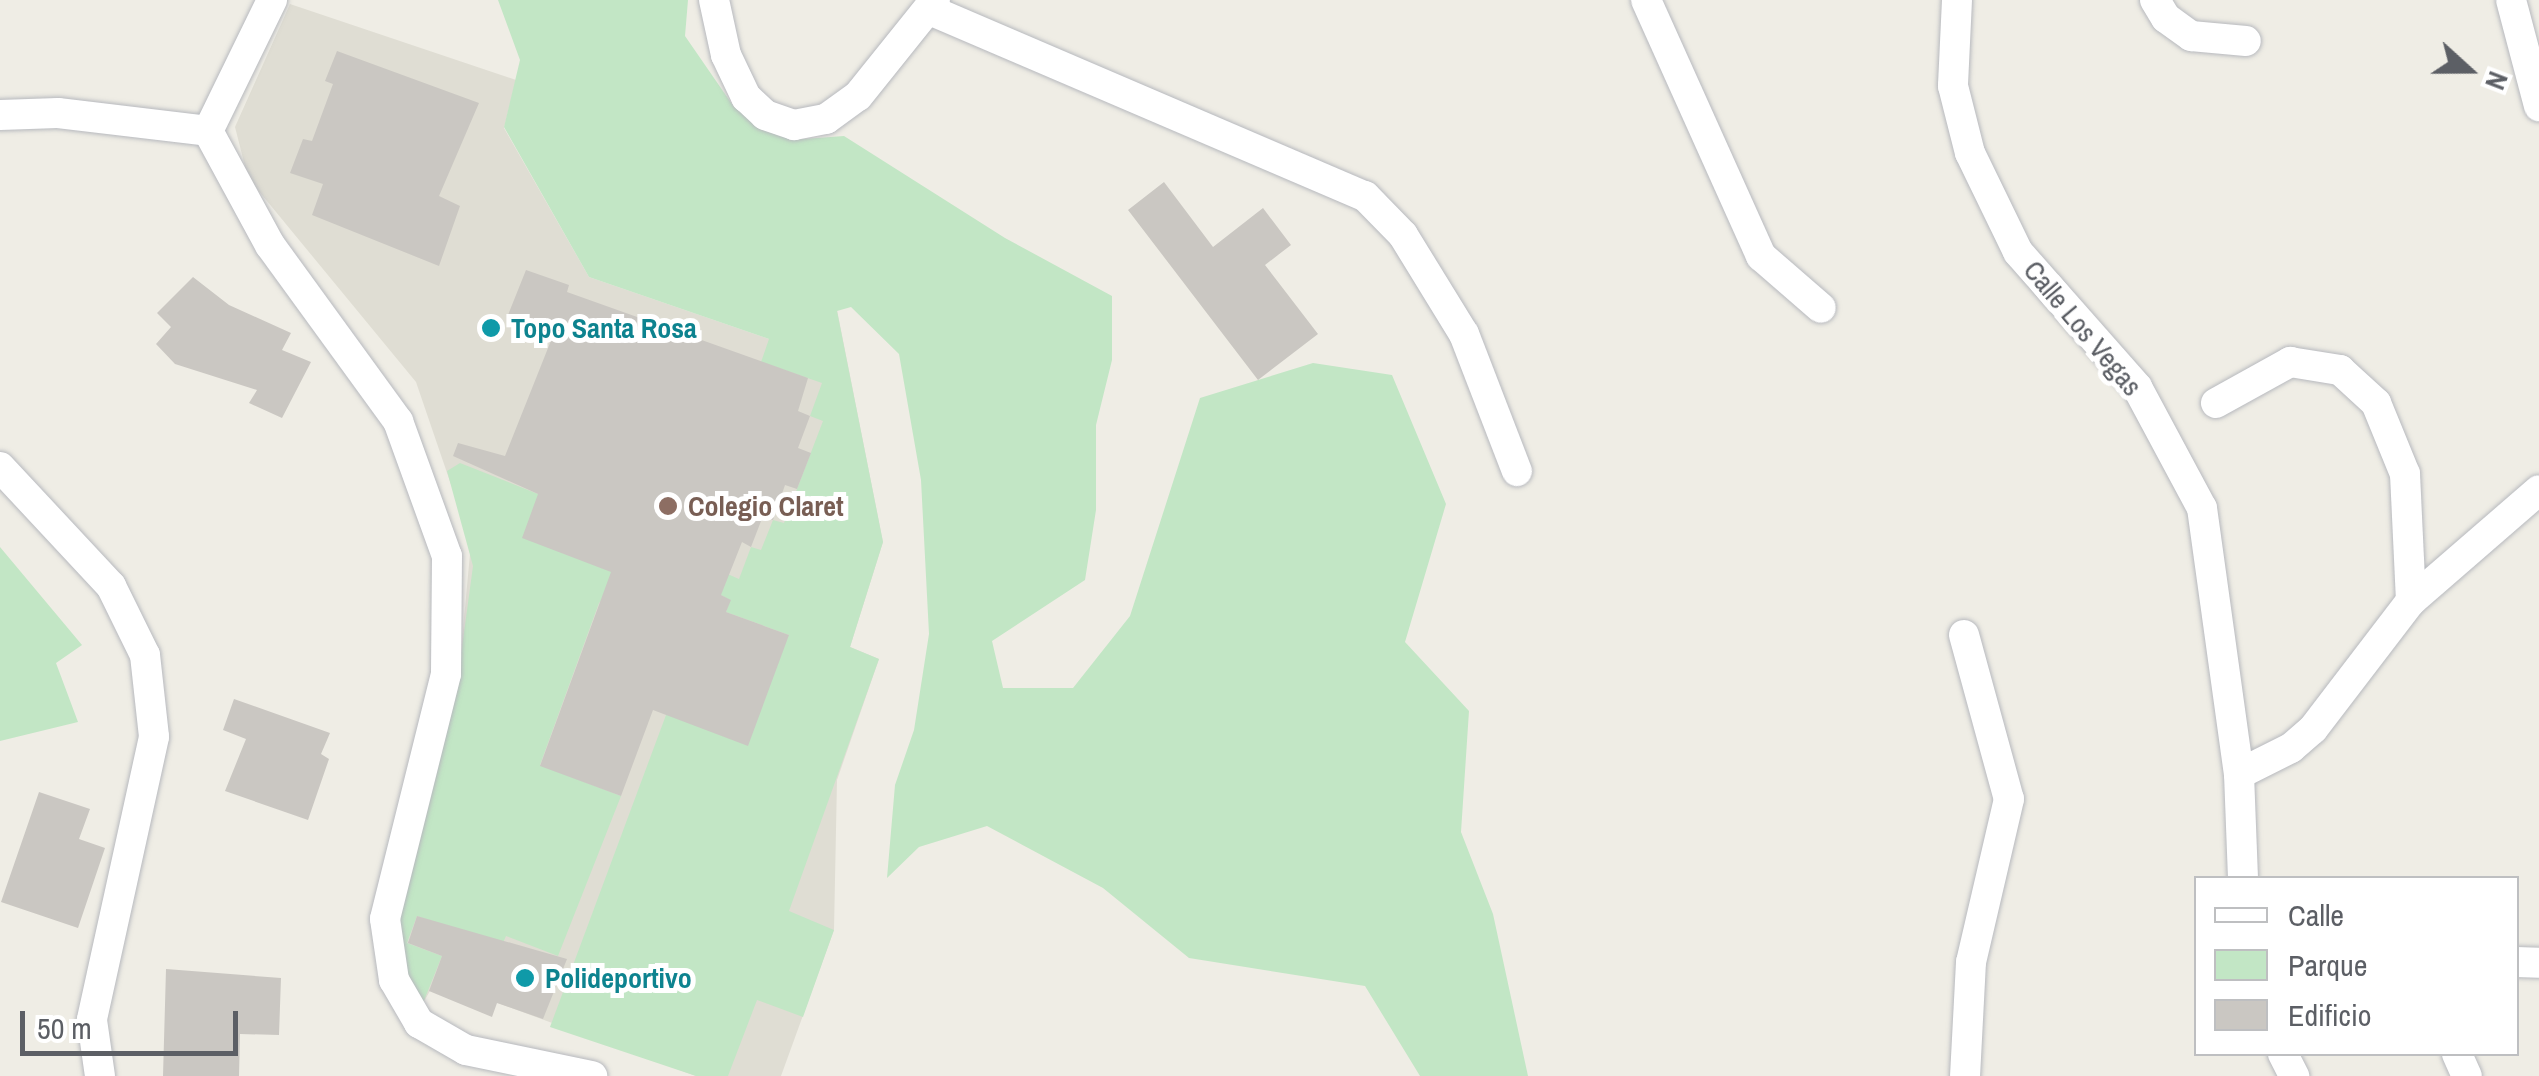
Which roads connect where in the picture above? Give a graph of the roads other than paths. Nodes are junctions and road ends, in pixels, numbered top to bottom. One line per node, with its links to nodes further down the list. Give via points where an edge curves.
1 (272, 0): 11 (street)
2 (714, 0): 7 (street, via 726,55 746,96 765,115 794,125 826,119 858,96)
3 (1646, 0): 12 (street, via 1761,256)
4 (1957, 0): 19 (street, Calle Los Vegas, via 1953,86 1978,170 2018,252 2138,387 2202,508)
5 (2155, 0): 8 (street, via 2191,36)
6 (2511, 0): 9 (street)
7 (932, 5): 15 (street, via 1366,196 1403,235 1464,334)
8 (2246, 41)
9 (2539, 106)
10 (0, 115): 11 (street, via 58,112)
11 (208, 131): 22 (street, via 270,245 398,421 447,556 446,674 386,919 394,980 419,1023 466,1050)
12 (1821, 308)
13 (2216, 403): 17 (street, via 2290,362 2340,370 2376,403 2405,474)
14 (0, 467): 21 (street, via 110,586 144,655 154,737 92,1020)
15 (1517, 471)
16 (2539, 490): 17 (street)
17 (2411, 600): 19 (street, via 2313,729)
18 (1964, 635): 23 (street, via 2009,799 1971,962)
19 (2239, 774): 20 (street, Calle Los Vegas)
20 (2243, 876)
21 (100, 1076)
22 (592, 1076)
23 (1965, 1076)

